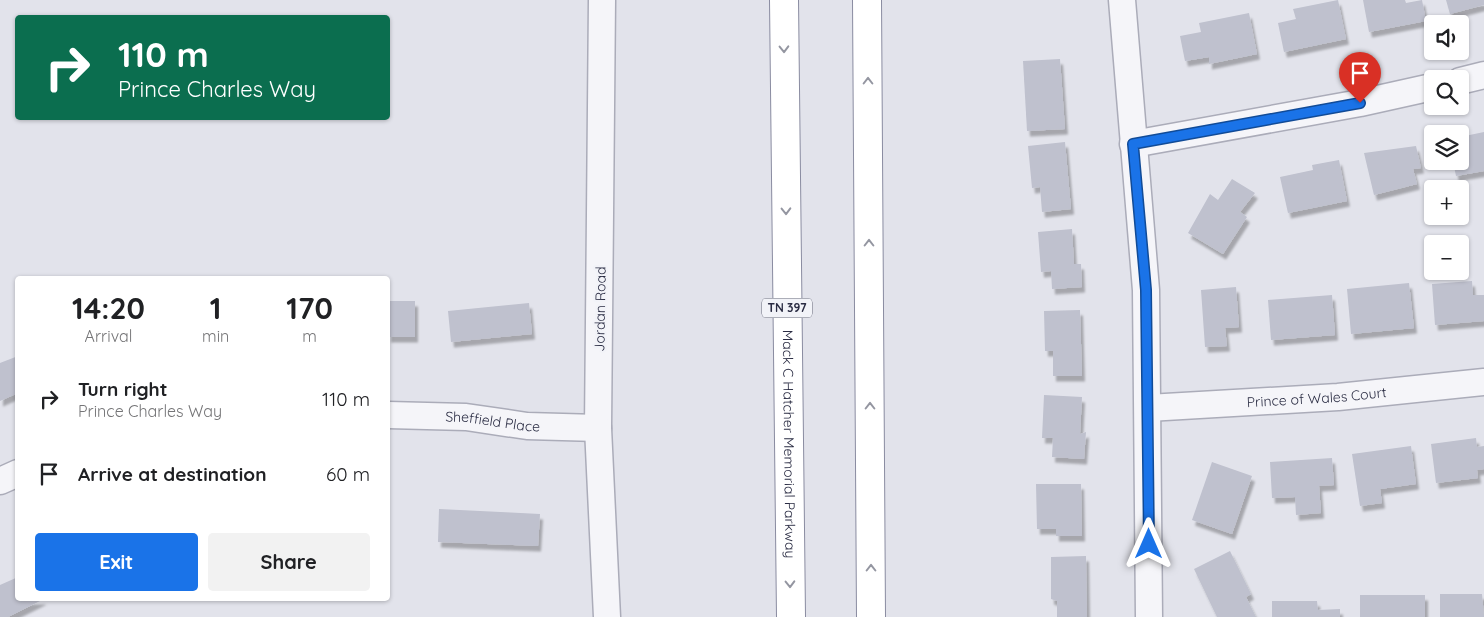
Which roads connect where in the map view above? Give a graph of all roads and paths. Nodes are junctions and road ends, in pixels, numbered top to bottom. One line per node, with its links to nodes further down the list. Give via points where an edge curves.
1 (602, 0): 12 (street, Jordan Road)
2 (784, 0): 16 (highway, Mack C Hatcher Memorial Parkway / TN 397, one-way to 16)
3 (867, 0): 17 (highway, one-way to 3)
4 (1122, 0): 8 (street)
5 (1484, 76): 6 (street)
6 (1469, 79)
7 (1424, 89): 8 (street)
8 (1133, 144): 10 (street, via 1146,290)
9 (1484, 382): 10 (street, Prince of Wales Court, via 1338,397)
10 (1148, 408): 18 (street)
11 (390, 415): 12 (street, Sheffield Place, via 466,417 527,426)
12 (598, 428): 15 (street, Jordan Road)
13 (15, 474): 14 (street)
14 (0, 482)
15 (608, 617)
16 (791, 617)
17 (871, 617)
18 (1149, 617)

